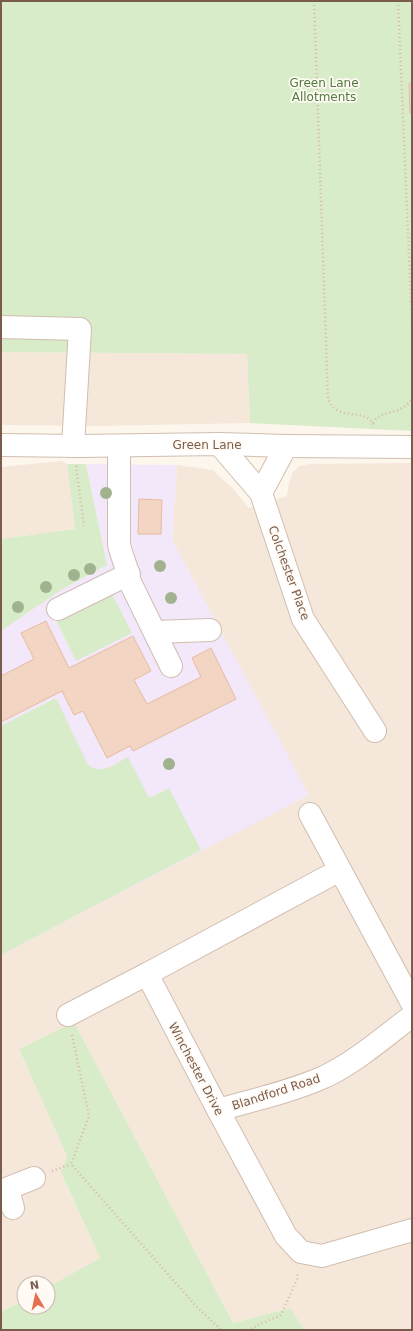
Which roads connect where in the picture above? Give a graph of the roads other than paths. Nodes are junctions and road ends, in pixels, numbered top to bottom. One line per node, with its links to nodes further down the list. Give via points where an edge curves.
1 (1, 327): 4 (street, via 80,329)
2 (219, 444): 5 (street, Green Lane); 6 (street, Green Lane); 8 (street, Colchester Place)
3 (1, 445): 4 (street, Green Lane)
4 (73, 446): 5 (street, Green Lane)
5 (119, 446): 9 (street, via 119,544)
6 (286, 446): 7 (street, Green Lane); 8 (street)
7 (412, 446)
8 (261, 493): 14 (street, Colchester Place, via 304,619)
9 (129, 574): 10 (street); 12 (street)
10 (58, 609)
11 (210, 630): 12 (street)
12 (155, 632): 13 (street)
13 (171, 666)
14 (375, 731)
15 (310, 814): 16 (street)
16 (340, 870): 17 (street); 18 (street)
17 (146, 974): 19 (street); 21 (street, Winchester Drive)
18 (412, 1003)
19 (68, 1015)
20 (412, 1016): 21 (street, Blandford Road, via 356,1058 324,1077)
21 (218, 1110): 24 (street, Winchester Drive, via 286,1236 301,1252 322,1256)
22 (34, 1178): 23 (street)
23 (7, 1196)
24 (412, 1230)

